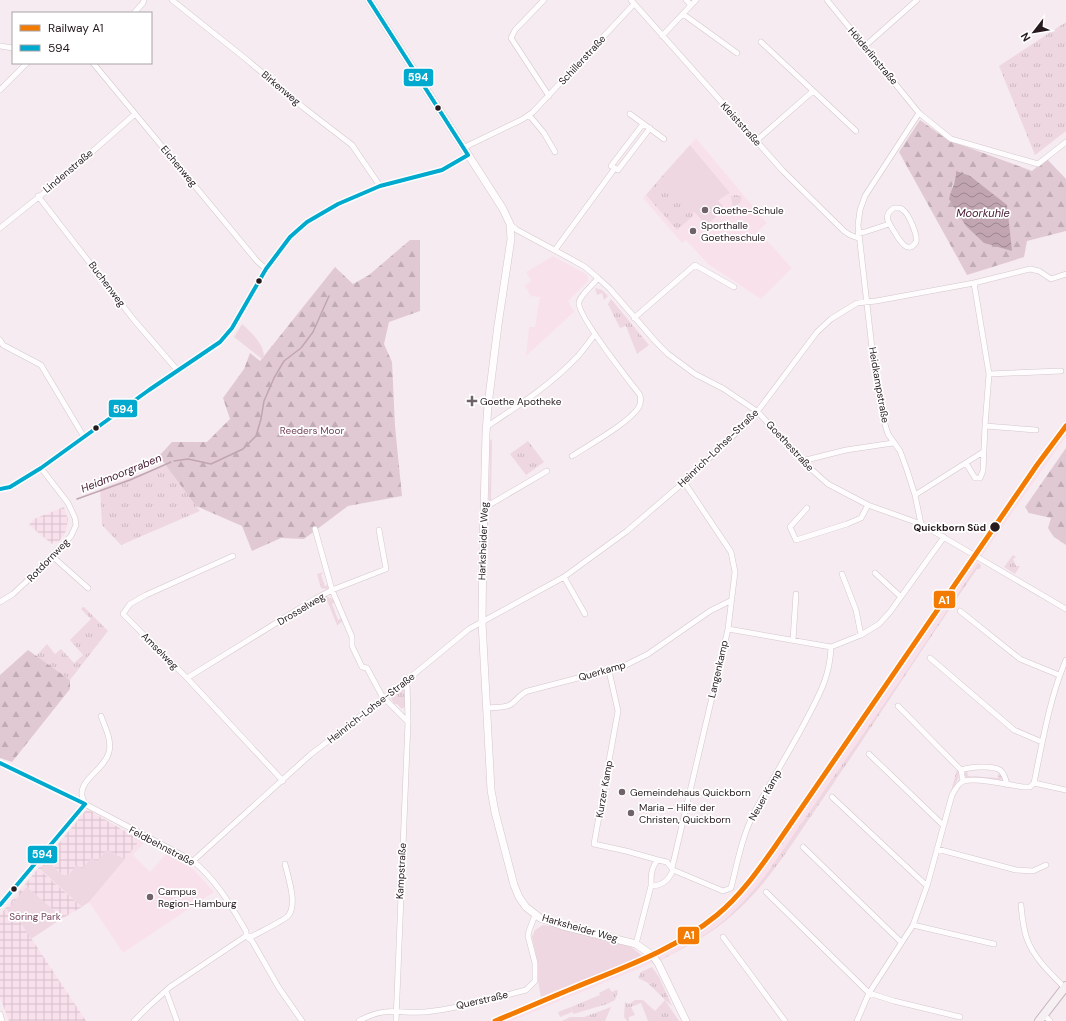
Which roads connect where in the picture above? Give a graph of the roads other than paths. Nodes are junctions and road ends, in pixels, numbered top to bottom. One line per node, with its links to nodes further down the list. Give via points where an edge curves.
1 (144, 0): 11 (street)
2 (172, 0): 38 (street, Birkenweg, via 352,146)
3 (369, 0): 34 (main road, Harksheider Weg)
4 (544, 0): 23 (street, via 511,38)
5 (686, 0): 10 (street)
6 (696, 0): 10 (street)
7 (827, 0): 16 (street, Hölderlinstraße)
8 (916, 0): 16 (street)
9 (633, 2): 13 (street, Kleiststraße); 23 (street, Schillerstraße)
10 (691, 5): 12 (street)
11 (135, 12)
12 (683, 14): 13 (street); 18 (street)
13 (662, 36): 32 (street, Kleiststraße)
14 (761, 42): 22 (street)
15 (0, 46): 17 (street)
16 (865, 46): 24 (street, Hölderlinstraße)
17 (12, 48)
18 (737, 53)
19 (26, 64): 21 (street)
20 (94, 64): 25 (street, Eichenweg)
21 (0, 90)
22 (813, 91): 30 (street); 32 (street)
23 (548, 96): 26 (street, Schillerstraße)
24 (919, 113): 33 (street, Hölderlinstraße, via 951,139 1038,164); 43 (street, Heidkampstraße, via 862,203 858,218)
25 (135, 114): 39 (street, Lindenstraße); 45 (street, Eichenweg)
26 (529, 114): 34 (street, Schillerstraße); 35 (street)
27 (630, 114): 28 (street)
28 (644, 124): 29 (street); 37 (street, via 612,166)
29 (650, 128): 31 (street); 37 (street, via 618,170)
30 (856, 131)
31 (664, 139)
32 (756, 141): 43 (street, Kleiststraße, via 796,185 844,231 850,235)
33 (1066, 142)
34 (464, 148): 36 (main road, Harksheider Weg)
35 (555, 152)
36 (468, 155): 38 (street, via 442,170); 40 (main road, Harksheider Weg)
37 (615, 168): 44 (street)
38 (380, 186): 45 (street, via 338,204 307,222 290,237)
39 (38, 196): 42 (street, Lindenstraße); 54 (street, Buchenweg, via 134,320)
40 (510, 224): 44 (street, Goethestraße); 59 (main road, Harksheider Weg, via 510,255 498,325)
41 (889, 224): 41 (street, via 889,212 897,208 903,209 916,235 915,244 905,246); 43 (street)
42 (0, 228)
43 (858, 235): 50 (street, Heidkampstraße)
44 (554, 250): 47 (street, Goethestraße, via 585,267)
45 (266, 269): 54 (street, via 220,342)
46 (1066, 274): 48 (street, Heinrich-Lohse-Straße, via 1051,279 1039,271 1030,269)
47 (598, 278): 51 (street, Goethestraße); 52 (street, via 579,304 580,310)
48 (974, 283): 50 (street, Heinrich-Lohse-Straße); 56 (street)
49 (734, 287): 51 (street, via 696,265)
50 (867, 301): 57 (street, Heinrich-Lohse-Straße, via 857,303 816,332); 62 (street, Heidkampstraße, via 883,418)
51 (634, 318): 57 (street, Goethestraße, via 656,342 692,372 724,389)
52 (596, 334): 59 (street, via 559,374); 64 (street, via 640,395 640,406 621,424)
53 (0, 340): 61 (street, via 3,345 42,364)
54 (178, 371): 61 (street)
55 (1061, 371): 56 (street)
56 (989, 374): 58 (street)
57 (758, 412): 65 (street, Goethestraße); 69 (street, Heinrich-Lohse-Straße)
58 (985, 426): 60 (street); 63 (street)
59 (486, 427): 73 (main road, Harksheider Weg)
60 (1036, 430)
61 (84, 437): 67 (street)
62 (893, 443): 65 (street, via 846,450); 71 (street, Heidkampstraße, via 900,451)
63 (983, 452): 66 (street); 66 (street, via 984,471 980,478 975,478)
64 (572, 456)
65 (802, 461): 72 (street, Goethestraße, via 828,484)
66 (966, 463): 71 (street)
67 (41, 468): 70 (street, via 10,487); 79 (street, Rotdornweg, via 68,503 76,524 71,536)
68 (547, 471): 73 (street)
69 (684, 482): 83 (street, Heinrich-Lohse-Straße, via 628,531); 88 (street, Langenkamp, via 731,552 735,572)
70 (0, 489)
71 (916, 495): 75 (street, Heidkampstraße)
72 (868, 505): 74 (street, via 861,518 796,540 790,527); 75 (street, Goethestraße)
73 (484, 508): 93 (main road, Harksheider Weg)
74 (807, 508)
75 (921, 524): 78 (street)
76 (315, 529): 85 (street)
77 (379, 530): 85 (street, Drosselweg, via 386,569)
78 (944, 537): 87 (street); 90 (street)
79 (52, 556): 84 (street); 89 (street, Rotdornweg, via 20,588)
80 (233, 556): 102 (street, Amselweg, via 146,595 130,604 123,614)
81 (875, 573): 87 (street)
82 (842, 574): 95 (street, via 856,610)
83 (564, 577): 92 (street); 93 (street, Heinrich-Lohse-Straße)
84 (88, 588)
85 (332, 590): 102 (street, Drosselweg); 104 (street, via 362,667 367,668)
86 (796, 594): 96 (street)
87 (901, 597): 95 (street, via 879,624)
88 (730, 601): 94 (street, Langenkamp); 100 (street, Querkamp, via 710,611 648,654)
89 (0, 602)
90 (1066, 609)
91 (960, 611): 101 (street, via 1020,658)
92 (585, 614)
93 (482, 622): 103 (street, Heinrich-Lohse-Straße); 106 (main road, Harksheider Weg)
94 (728, 629): 96 (street); 127 (street, Langenkamp)
95 (861, 635): 97 (street)
96 (792, 640): 97 (street)
97 (831, 647): 127 (street, Neuer Kamp, via 830,663 823,689 752,816 731,888 723,891)
98 (930, 658): 109 (street, via 1014,730)
99 (1066, 660): 101 (street)
100 (609, 671): 106 (street, Querkamp, via 528,691 510,704); 123 (street, Kurzer Kamp, via 618,711 594,844)
101 (1059, 675): 109 (street)
102 (187, 678): 113 (street, Amselweg)
103 (407, 680): 104 (street, Heinrich-Lohse-Straße); 108 (street, Kampstraße)
104 (384, 698): 108 (street); 113 (street, Heinrich-Lohse-Straße, via 310,755)
105 (898, 706): 112 (street)
106 (487, 708): 133 (main road, Harksheider Weg, via 490,781 495,812 514,886 526,907)
107 (101, 716): 119 (street, via 107,732 109,752 102,766 83,787)
108 (408, 722): 143 (street, Kampstraße)
109 (1042, 742): 115 (street)
110 (869, 754): 120 (street)
111 (0, 763): 119 (street, Feldbehnstraße)
112 (961, 770): 114 (street); 116 (street, via 971,767 992,767 1000,770)
113 (283, 781): 124 (street, Heinrich-Lohse-Straße)
114 (963, 781): 116 (street, via 977,780); 120 (street, via 952,795)
115 (1034, 783): 116 (street, via 1030,787); 117 (street)
116 (1008, 785)
117 (1066, 790)
118 (832, 797): 129 (street)
119 (85, 804): 124 (street, Feldbehnstraße); 132 (street)
120 (944, 825): 122 (street)
121 (804, 847): 137 (street)
122 (937, 849): 126 (street, via 1016,870 1034,871); 129 (street)
123 (658, 860): 127 (street, via 667,862); 128 (street, via 652,872)
124 (193, 861): 135 (street, Feldbehnstraße, via 223,892 246,931)
125 (285, 864): 135 (street, via 292,894 292,906 288,916 253,936)
126 (1046, 865)
127 (672, 869): 128 (street, Langenkamp, via 665,882)
128 (651, 886): 138 (street)
129 (927, 886): 134 (street)
130 (766, 892): 142 (street)
131 (1021, 904): 140 (street, via 1026,937 1033,952)
132 (0, 905)
133 (535, 915): 138 (main road, Harksheider Weg, via 564,926); 143 (street, Querstraße, via 528,936 535,963 535,981 526,990 432,1012)
134 (912, 925): 137 (street); 139 (street)
135 (246, 936): 141 (street); 150 (street, Feldbehnstraße, via 252,941 279,988)
136 (723, 937): 154 (street)
137 (901, 942): 142 (street)
138 (636, 944): 153 (main road, Harksheider Weg, via 652,955 658,963)
139 (994, 944)
140 (1065, 987): 146 (main road)
141 (166, 991): 148 (street); 149 (street)
142 (869, 993): 145 (street); 155 (street)
143 (396, 1011): 151 (street, Querstraße, via 373,1014); 152 (street, Kampstraße)
144 (0, 1014): 147 (street)
145 (960, 1017)
146 (1041, 1018): 156 (street)
147 (2, 1021)
148 (134, 1021)
149 (177, 1021)
150 (302, 1021)
151 (359, 1021)
152 (396, 1021)
153 (686, 1021)
154 (785, 1021)
155 (857, 1021)
156 (1050, 1021)

